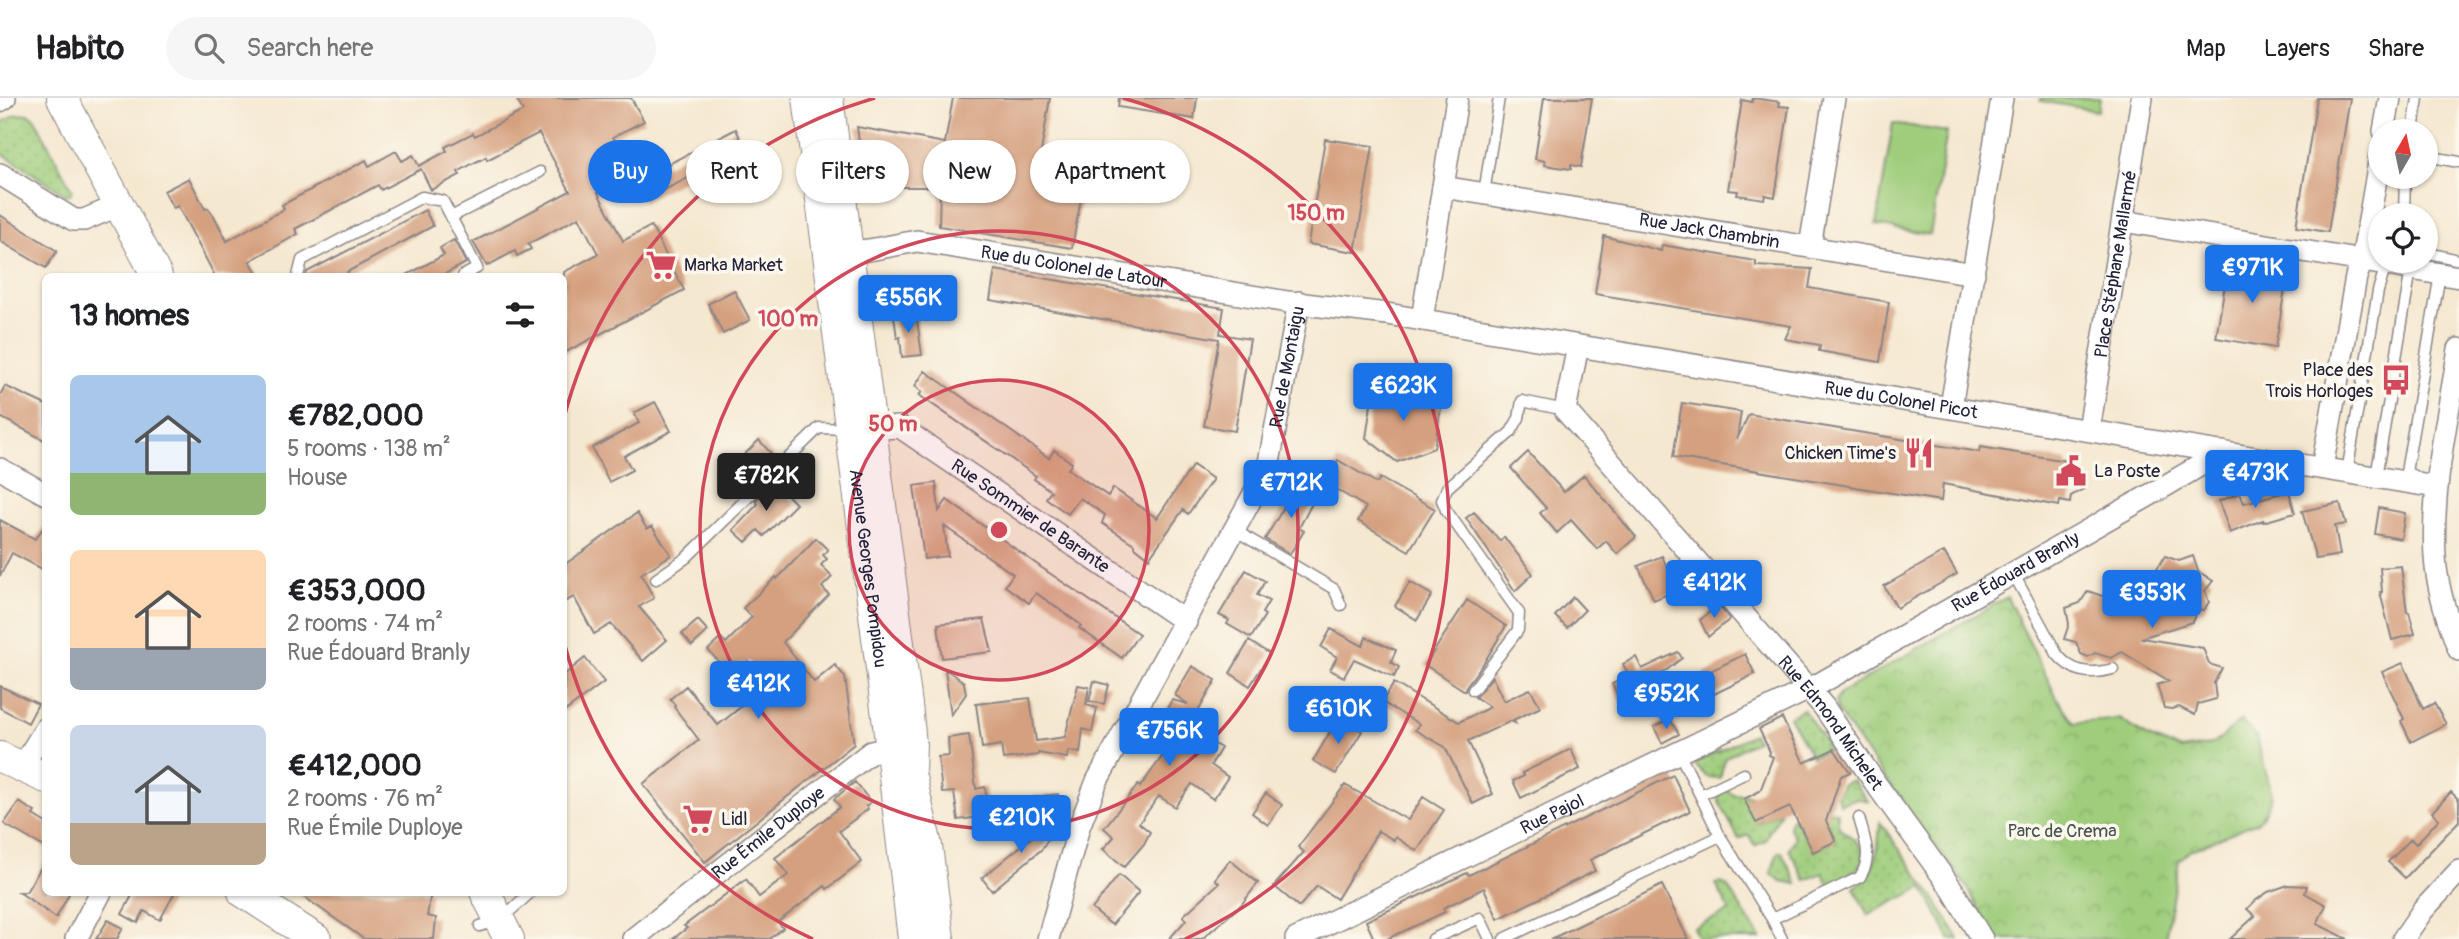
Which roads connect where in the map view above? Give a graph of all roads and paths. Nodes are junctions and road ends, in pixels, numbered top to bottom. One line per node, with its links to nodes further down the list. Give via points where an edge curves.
1 (5, 98): 13 (street)
2 (52, 98): 23 (main road)
3 (62, 98): 33 (main road)
4 (808, 98): 27 (main road, Avenue Georges Pompidou)
5 (828, 98): 27 (main road, Avenue Georges Pompidou)
6 (1457, 98): 20 (street)
7 (1499, 98): 22 (lane)
8 (1834, 98): 26 (street)
9 (2002, 98): 38 (street)
10 (2142, 98): 25 (street, Place Stéphane Mallarmé)
11 (2390, 98): 14 (street)
12 (2418, 98): 15 (lane)
13 (0, 101)
14 (2386, 119)
15 (2415, 119)
16 (2438, 158): 17 (lane)
17 (2459, 162)
18 (540, 172): 24 (lane)
19 (0, 174): 23 (street, via 74,220)
20 (1443, 187): 22 (street, Rue Jack Chambrin); 41 (street)
21 (2374, 189): 30 (street)
22 (1484, 193): 26 (street, Rue Jack Chambrin)
23 (110, 209): 32 (main road)
24 (451, 218): 34 (lane, via 443,201 422,197 302,260); 35 (lane, via 477,268)
25 (2123, 221): 30 (street); 47 (street, Place Stéphane Mallarmé)
26 (1810, 247): 38 (street, Rue Jack Chambrin)
27 (838, 252): 40 (street, Rue du Colonel de Latour, via 917,241); 46 (main road, Avenue Georges Pompidou)
28 (2438, 255): 29 (lane)
29 (2459, 260)
30 (2362, 261): 31 (street); 49 (street)
31 (2368, 262)
32 (144, 273)
33 (155, 273)
34 (299, 273)
35 (468, 273)
36 (2384, 273): 51 (lane)
37 (2411, 273): 52 (lane)
38 (1974, 274): 44 (street)
39 (2449, 276): 53 (lane, via 2406,472)
40 (1298, 302): 41 (street, Rue de Montaigu); 55 (street, Rue de Montaigu, via 1269,468)
41 (1422, 320): 42 (street, Rue de Montaigu)
42 (1578, 346): 44 (street, Rue du Colonel Picot); 45 (street)
43 (2459, 349): 53 (street)
44 (1951, 407): 47 (street, Rue du Colonel Picot)
45 (1565, 410): 62 (street, Rue Edmond Michelet); 63 (lane, via 1522,401 1511,432 1447,488 1442,500 1519,613 1518,630)
46 (860, 429): 57 (lane, via 819,428 686,558); 59 (street, Rue Sommier de Barante, via 900,427); 65 (main road, Avenue Georges Pompidou)
47 (2088, 430): 48 (street, Rue du Colonel Picot)
48 (2222, 452): 49 (street); 56 (street, Rue Édouard Branly)
49 (2322, 468): 51 (street)
50 (0, 470): 54 (street)
51 (2347, 472): 52 (street)
52 (2376, 477): 53 (street)
53 (2436, 487): 60 (street, via 2435,558)
54 (42, 492)
55 (1236, 531): 58 (lane, via 1334,589); 59 (street, Rue de Montaigu)
56 (2013, 573): 61 (lane, via 2066,665 2092,673); 62 (street, Rue Édouard Branly)
57 (656, 579)
58 (1341, 605)
59 (1186, 622): 85 (street, Rue de Montaigu, via 1097,781 1079,827)
60 (2459, 650)
61 (2113, 669)
62 (1808, 688): 86 (street, Rue Pajol); 91 (street, Rue Edmond Michelet, via 1952,889)
63 (1473, 690)
64 (42, 735): 67 (street)
65 (900, 746): 82 (street, Rue Émile Duploye, via 871,752); 83 (main road); 84 (main road, via 927,846)
66 (1684, 763): 69 (lane)
67 (22, 768)
68 (1744, 775): 69 (lane)
69 (1700, 795): 71 (lane)
70 (1858, 818): 78 (lane, via 1868,857 1860,877)
71 (1720, 836): 78 (lane); 89 (lane)
72 (2459, 871): 92 (street)
73 (99, 896): 80 (street)
74 (249, 896): 81 (main road)
75 (467, 896): 79 (main road)
76 (486, 896): 79 (main road)
77 (527, 896): 79 (lane)
78 (1772, 919): 90 (lane)
79 (494, 931)
80 (76, 939)
81 (316, 939)
82 (633, 939)
83 (913, 939)
84 (939, 939)
85 (1048, 939)
86 (1296, 939)
87 (1433, 939): 88 (lane, via 1480,918)
88 (1490, 939)
89 (1504, 939)
90 (1782, 939)
91 (1982, 939)
92 (2403, 939)

